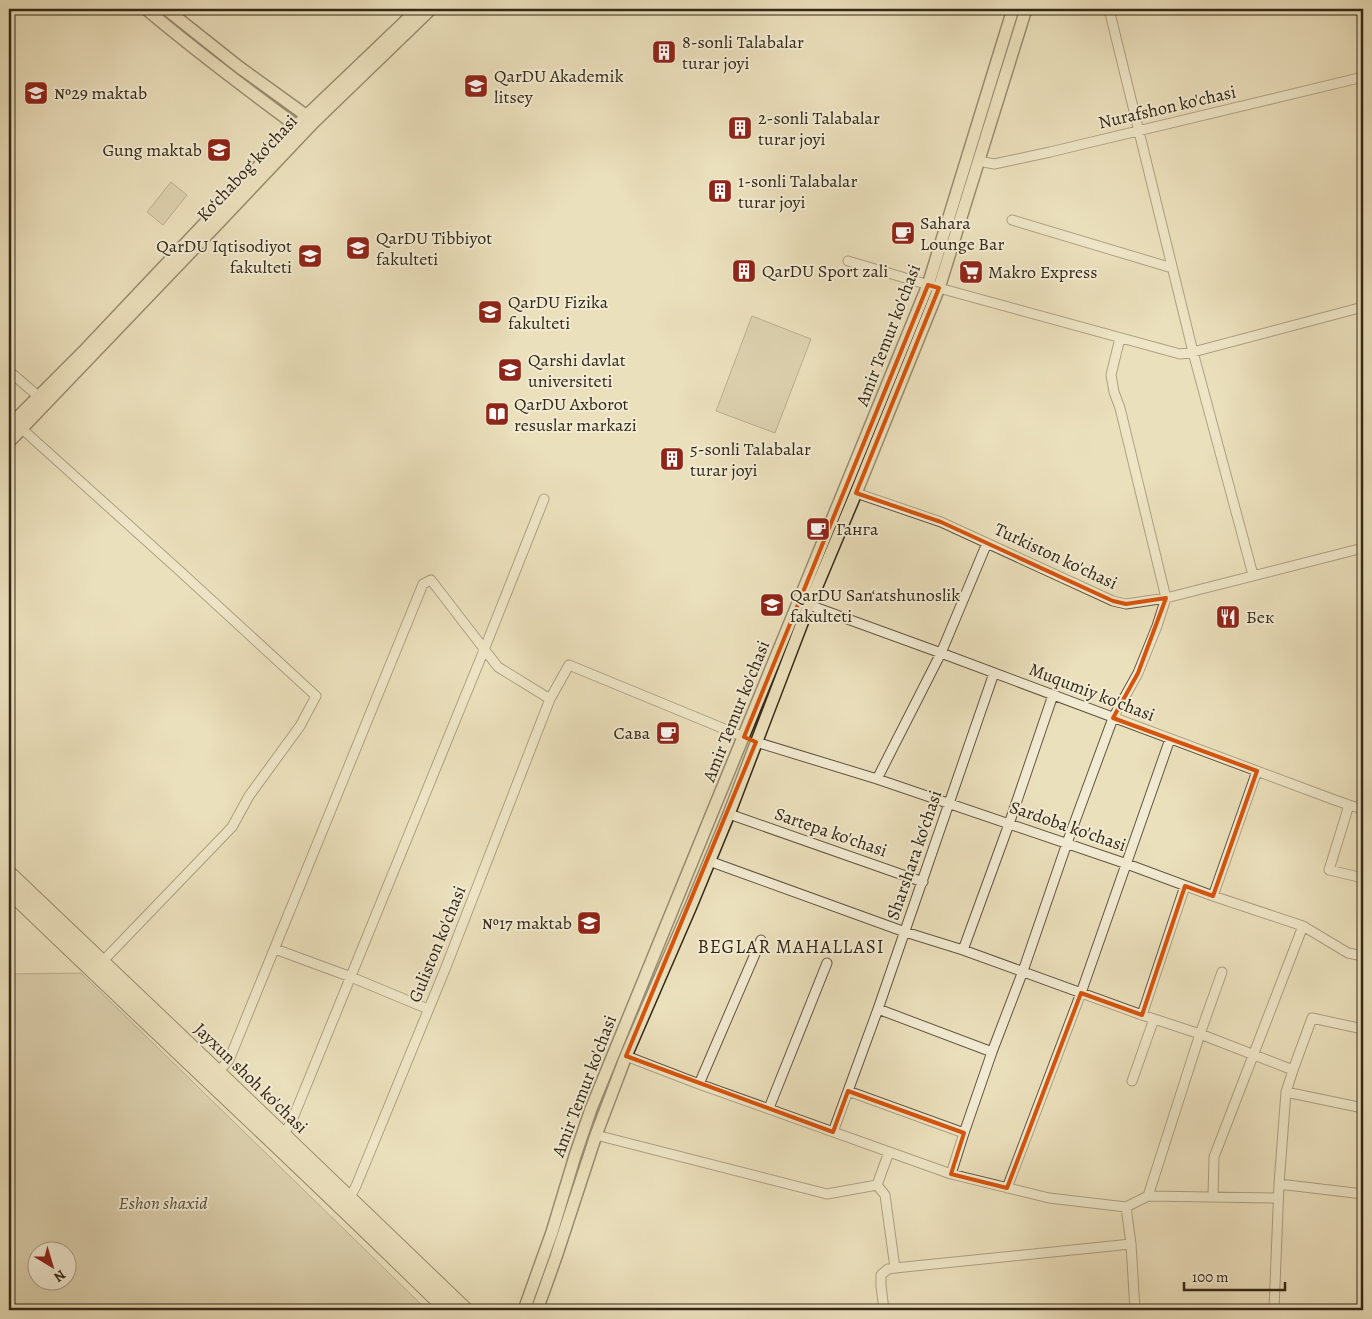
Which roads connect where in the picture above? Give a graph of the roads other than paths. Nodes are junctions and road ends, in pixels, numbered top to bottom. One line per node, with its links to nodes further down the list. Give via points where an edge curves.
1 (146, 9): 10 (main road)
2 (166, 9): 9 (main road)
3 (418, 9): 9 (main road, Ko‘chabog‘ ko‘chasi)
4 (431, 9): 9 (main road, Ko‘chabog‘ ko‘chasi)
5 (1013, 9): 16 (main road, Amir Temur ko'chasi)
6 (1026, 9): 12 (main road, Amir Temur ko'chasi)
7 (1109, 9): 11 (street)
8 (1363, 77): 11 (street, Nurafshon ko'chasi)
9 (310, 119): 10 (main road, Ko‘chabog‘ ko‘chasi)
10 (301, 129): 21 (main road, Ko‘chabog‘ ko‘chasi); 22 (main road, Ko‘chabog‘ ko‘chasi)
11 (1138, 130): 12 (street, Nurafshon ko'chasi, via 994,164); 15 (street)
12 (979, 162): 16 (main road, Amir Temur ko'chasi)
13 (1012, 220): 15 (street)
14 (848, 261): 16 (street)
15 (1172, 268): 19 (street)
16 (934, 286): 18 (street); 24 (main road, Amir Temur ko'chasi); 37 (main road, Amir Temur ko'chasi)
17 (1363, 307): 19 (street)
18 (1120, 338): 19 (street, via 1180,354); 29 (street, via 1111,375 1114,392)
19 (1193, 352): 28 (street)
20 (9, 371): 21 (street)
21 (38, 396): 22 (main road, Ko‘chabog‘ ko‘chasi)
22 (17, 424): 23 (main road, Ko‘chabog‘ ko‘chasi); 62 (street, via 316,696 300,726 249,796 232,827)
23 (9, 442)
24 (856, 493): 26 (street, Turkiston ko'chasi, via 941,522); 30 (main road, Amir Temur ko'chasi)
25 (544, 499): 31 (street)
26 (987, 543): 29 (street, Turkiston ko'chasi, via 1113,602 1126,604); 32 (street)
27 (1363, 548): 28 (street, Turkiston ko'chasi)
28 (1253, 576): 29 (street, Turkiston ko'chasi)
29 (1166, 598): 36 (street, via 1138,673)
30 (809, 605): 32 (street, Muqumiy ko'chasi); 39 (main road, Amir Temur ko'chasi)
31 (484, 650): 35 (street, via 498,667); 59 (street, via 431,580 423,584); 66 (street)
32 (942, 653): 33 (street, Muqumiy ko'chasi); 41 (street)
33 (994, 673): 34 (street, Muqumiy ko'chasi); 42 (street, Sharshara ko'chasi)
34 (1053, 695): 36 (street, Muqumiy ko'chasi); 46 (street)
35 (550, 699): 37 (street, Guliston ko'chasi, via 569,665); 68 (street, Guliston ko'chasi)
36 (1113, 718): 38 (street, Muqumiy ko'chasi); 47 (street)
37 (744, 737): 39 (main road); 104 (main road, Amir Temur ko'chasi, via 574,1156 552,1232)
38 (1170, 739): 40 (street, Muqumiy ko'chasi); 49 (street)
39 (756, 742): 41 (street, Sardoba ko'chasi); 45 (main road, Amir Temur ko'chasi)
40 (1258, 771): 43 (street, Muqumiy ko'chasi); 55 (street)
41 (877, 779): 42 (street, Sardoba ko'chasi)
42 (950, 803): 46 (street, Sardoba ko'chasi); 52 (street, Sharshara ko'chasi)
43 (1349, 805): 44 (street, Muqumiy ko'chasi); 51 (street, via 1328,870)
44 (1363, 809)
45 (729, 814): 48 (main road, Amir Temur ko'chasi); 52 (street, Sartepa ko'chasi)
46 (1009, 824): 47 (street, Sardoba ko'chasi); 60 (street)
47 (1067, 843): 49 (street, Sardoba ko'chasi); 64 (street)
48 (709, 861): 57 (street); 76 (main road, Amir Temur ko'chasi)
49 (1127, 864): 53 (street, Sardoba ko'chasi); 67 (street)
50 (9, 873): 54 (highway, Jayxun shoh ko'chasi)
51 (1363, 878)
52 (922, 882): 57 (street, Sharshara ko'chasi)
53 (1185, 886): 55 (street, Sardoba ko'chasi); 70 (street)
54 (16, 892): 62 (highway, Jayxun shoh ko'chasi)
55 (1213, 896): 56 (street, Sardoba ko'chasi)
56 (1303, 926): 61 (street, Sardoba ko'chasi, via 1348,953); 75 (street)
57 (905, 932): 60 (street); 69 (street, Sharshara ko'chasi)
58 (761, 940): 80 (street)
59 (275, 949): 66 (street); 78 (street, via 229,1060)
60 (963, 950): 64 (street)
61 (1363, 956)
62 (94, 960): 78 (highway, Jayxun shoh ko'chasi); 102 (highway, Jayxun shoh ko'chasi, via 197,1069)
63 (827, 963): 83 (street)
64 (1023, 971): 67 (street); 74 (street)
65 (1222, 972): 73 (street)
66 (350, 977): 68 (street); 87 (street)
67 (1081, 993): 70 (street); 93 (street)
68 (428, 1009): 98 (street, Guliston ko'chasi)
69 (878, 1009): 74 (street); 81 (street, Sharshara ko'chasi)
70 (1142, 1015): 71 (street)
71 (1154, 1019): 73 (street); 79 (street)
72 (1363, 1029): 77 (street, via 1312,1018)
73 (1200, 1034): 75 (street); 95 (street)
74 (992, 1052): 86 (street)
75 (1254, 1055): 77 (street); 96 (street, via 1214,1157)
76 (626, 1056): 80 (street); 88 (main road, Amir Temur ko'chasi)
77 (1293, 1070): 82 (street)
78 (218, 1072): 87 (highway, Jayxun shoh ko'chasi)
79 (1132, 1081)
80 (699, 1084): 83 (street)
81 (848, 1090): 85 (street, Sharshara ko'chasi); 86 (street)
82 (1286, 1092): 84 (street); 91 (street)
83 (769, 1108): 85 (street)
84 (1363, 1108)
85 (833, 1132): 89 (street)
86 (964, 1133): 90 (street)
87 (284, 1135): 98 (highway, Jayxun shoh ko'chasi)
88 (596, 1135): 92 (street, via 827,1194); 105 (main road, Amir Temur ko'chasi)
89 (888, 1152): 90 (street); 92 (street)
90 (951, 1174): 93 (street)
91 (1279, 1184): 94 (street); 97 (street)
92 (877, 1185): 101 (street, via 885,1195)
93 (1007, 1188): 99 (street, via 1049,1198)
94 (1363, 1194)
95 (1148, 1196): 96 (street); 99 (street)
96 (1213, 1197): 97 (street)
97 (1278, 1198): 108 (street)
98 (349, 1199): 103 (highway, Jayxun shoh ko'chasi)
99 (1126, 1207): 100 (street)
100 (1131, 1244): 101 (street); 107 (street)
101 (895, 1268): 106 (street, via 881,1275)
102 (448, 1310)
103 (466, 1310)
104 (524, 1310)
105 (537, 1310)
106 (884, 1310)
107 (1135, 1310)
108 (1274, 1310)

